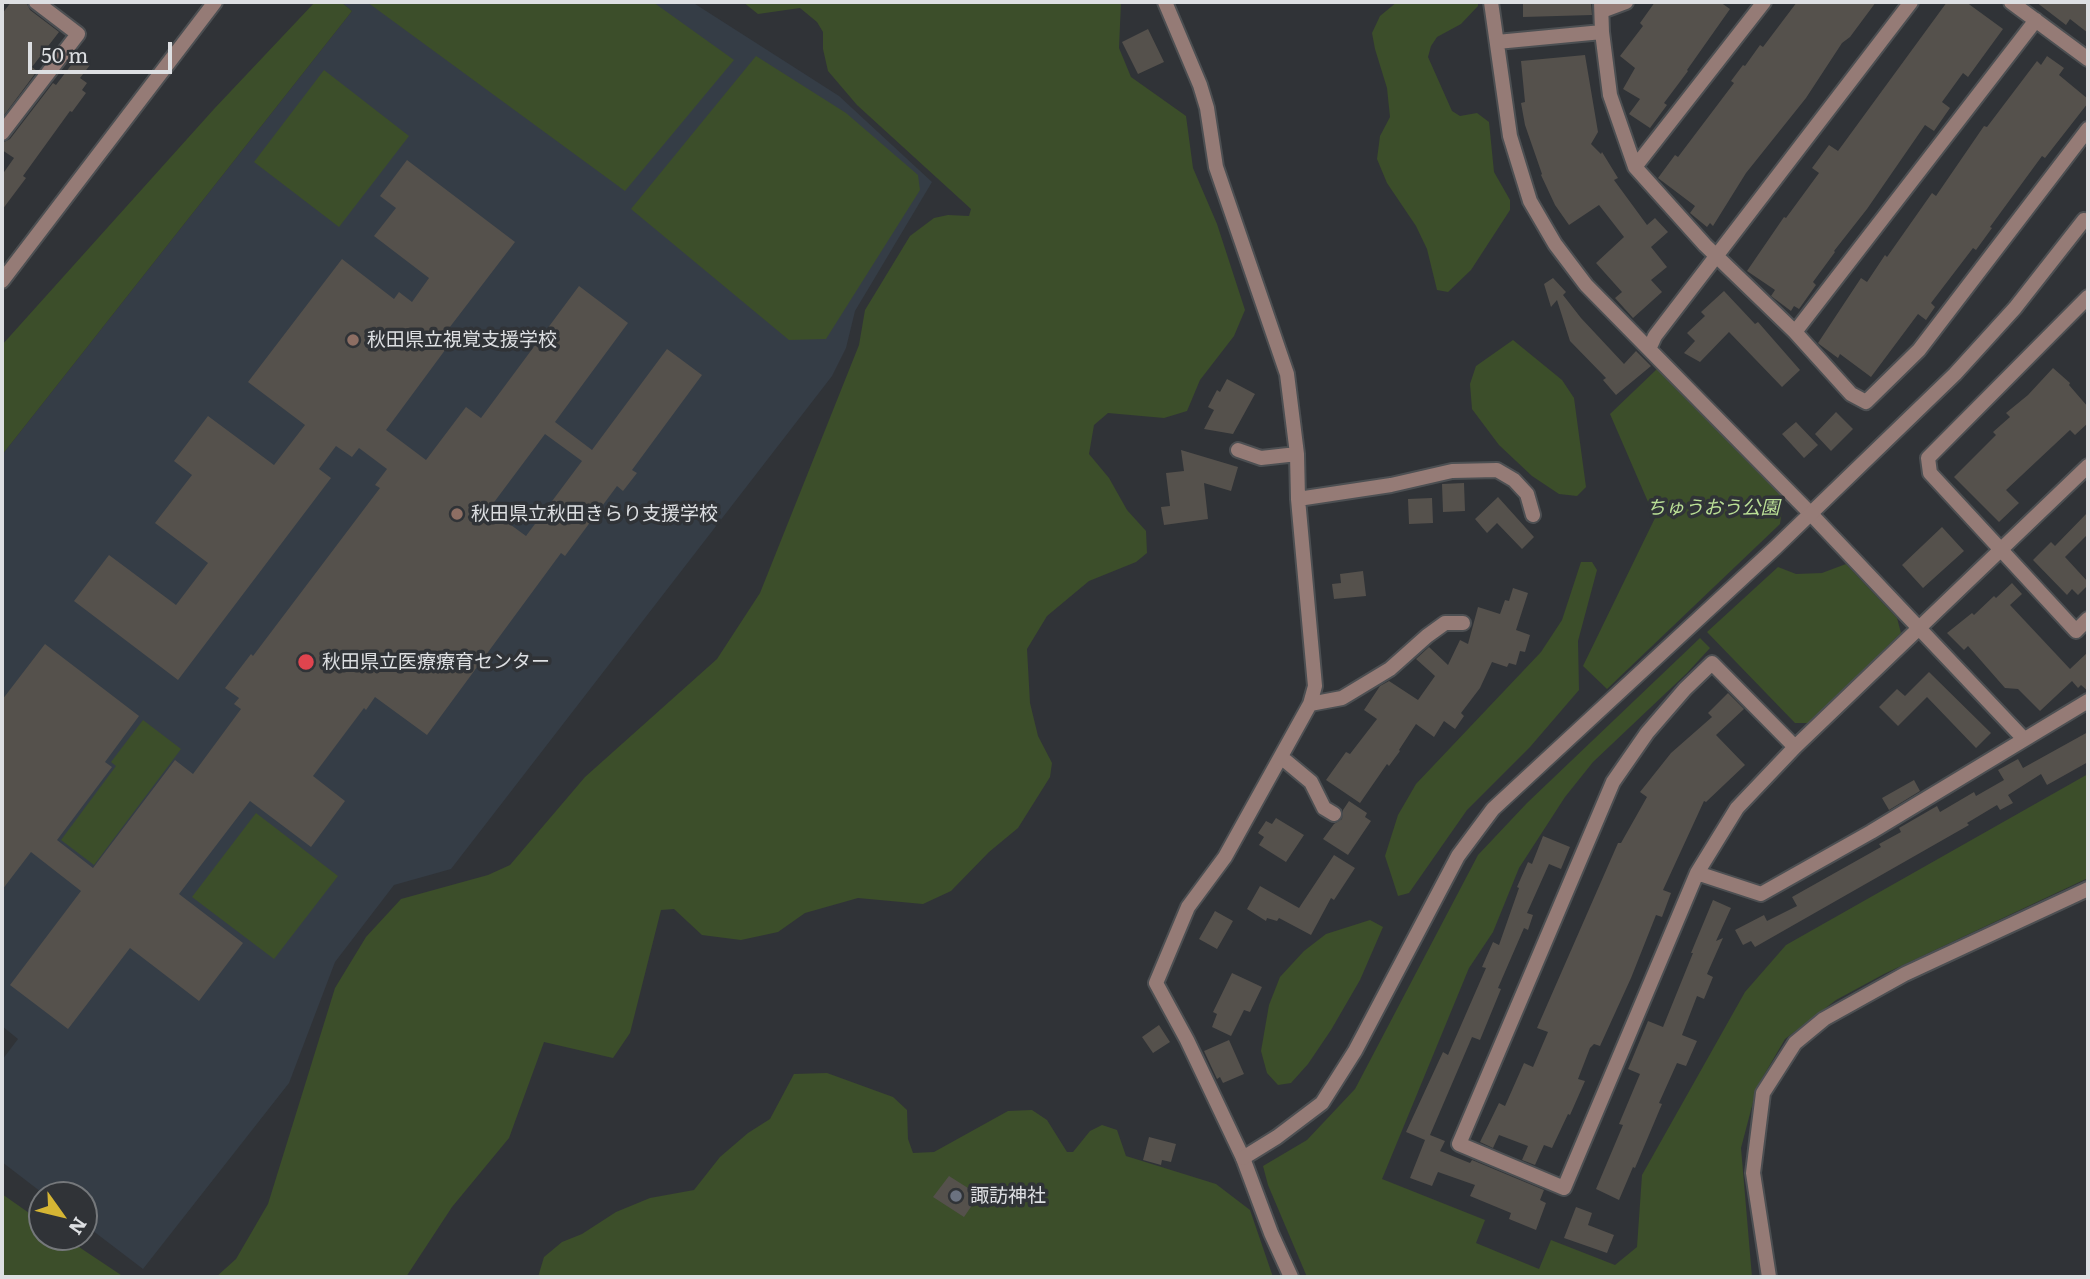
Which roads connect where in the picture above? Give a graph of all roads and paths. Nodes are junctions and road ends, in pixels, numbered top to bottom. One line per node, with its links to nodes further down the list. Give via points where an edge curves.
1 (36, 2): 15 (street, via 78,34)
2 (215, 2): 19 (street)
3 (1165, 2): 24 (street, via 1200,85 1216,167 1287,374)
4 (1492, 2): 12 (street)
5 (1626, 2): 9 (street)
6 (1764, 2): 16 (street)
7 (1911, 2): 18 (street)
8 (2011, 2): 10 (street)
9 (1602, 6): 11 (street)
10 (2036, 20): 13 (street); 21 (street)
11 (1602, 32): 12 (street); 16 (street, via 1611,95)
12 (1497, 42): 22 (street, via 1510,136 1530,201 1586,285)
13 (2088, 59)
14 (2088, 129): 21 (street, via 1919,350 1866,402 1851,394)
15 (2, 133)
16 (1636, 167): 18 (street)
17 (2084, 220): 27 (street, via 2015,308 1955,374)
18 (1716, 256): 21 (street); 22 (street)
19 (2, 281)
20 (2088, 298): 29 (street, via 1928,458 1930,474)
21 (1795, 332)
22 (1649, 349): 27 (street)
23 (1238, 450): 24 (street, via 1261,458)
24 (1297, 454): 26 (street)
25 (2088, 466): 29 (street)
26 (1298, 499): 28 (street, via 1451,471 1497,470 1527,494); 34 (street, via 1315,686)
27 (1810, 513): 32 (street); 41 (street, via 1493,809 1458,856 1355,1051 1322,1103)
28 (1533, 515)
29 (2001, 551): 30 (street, via 2076,631); 32 (street)
30 (2088, 619)
31 (1463, 623): 34 (street, via 1445,624 1390,669 1342,698)
32 (1919, 630): 35 (street); 36 (street)
33 (2088, 701): 35 (street)
34 (1310, 704): 37 (street)
35 (2024, 739): 39 (street, via 1760,894)
36 (1795, 747): 39 (street, via 1737,808); 39 (street, via 1712,663 1655,724 1613,782 1459,1144 1564,1188)
37 (1281, 757): 38 (street, via 1311,782 1324,808); 41 (street, via 1217,870 1188,907 1156,983)
38 (1334, 814)
39 (1697, 873)
40 (2088, 889): 43 (street, via 1905,974 1824,1019 1795,1043 1763,1093 1753,1173)
41 (1243, 1158): 42 (street)
42 (1291, 1277)
43 (1769, 1277)

